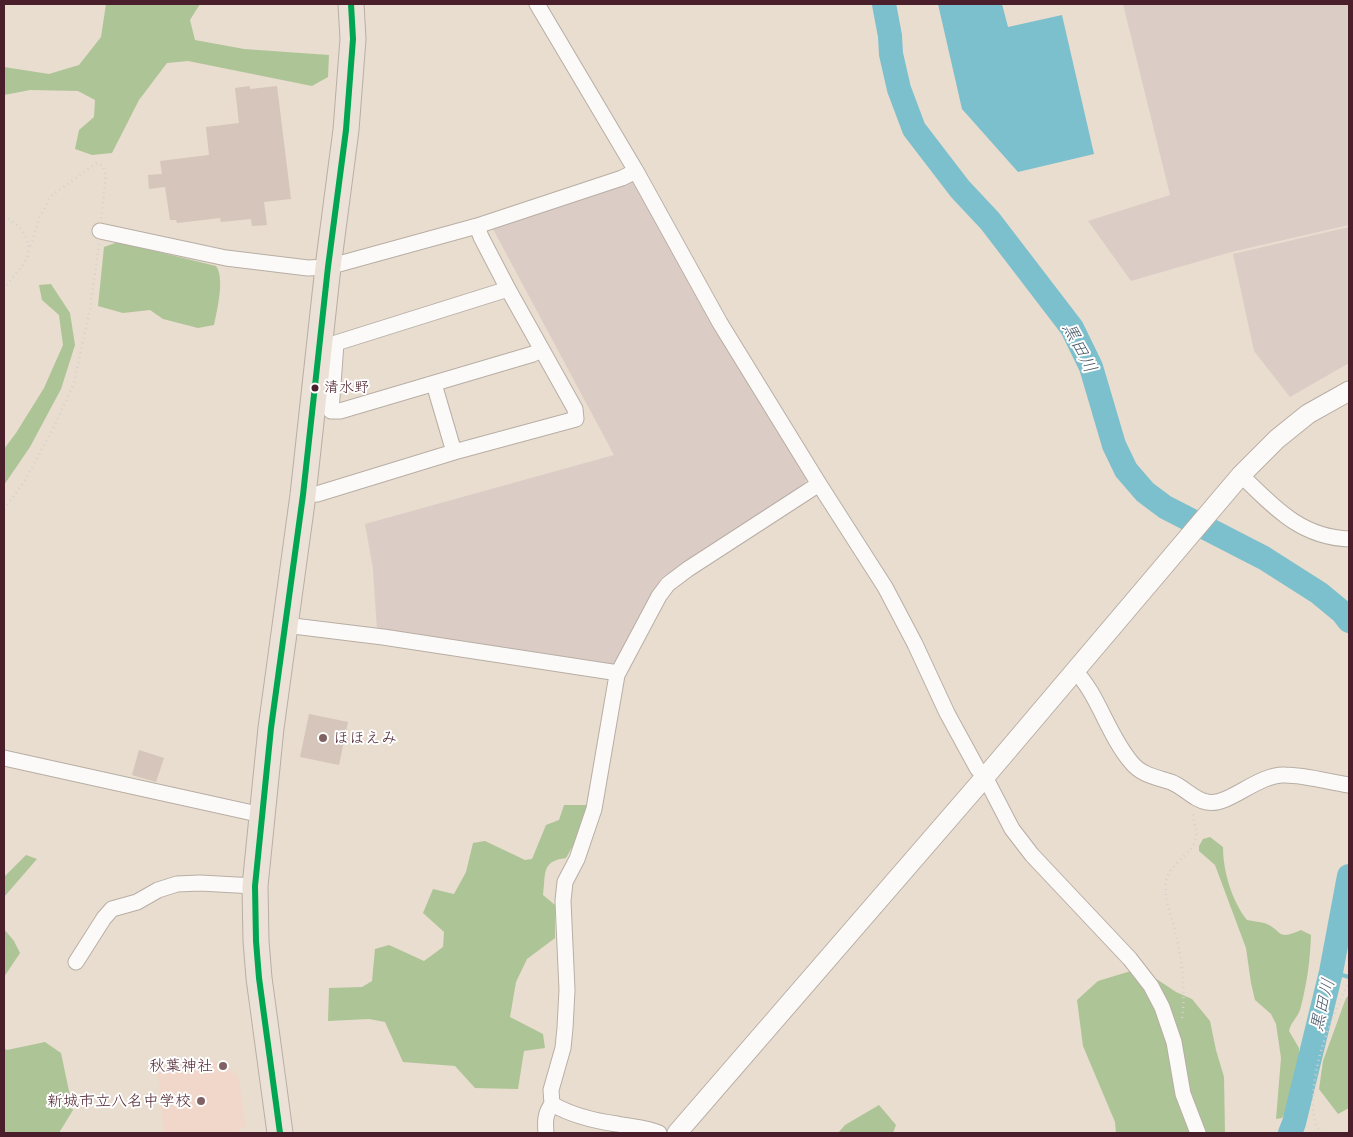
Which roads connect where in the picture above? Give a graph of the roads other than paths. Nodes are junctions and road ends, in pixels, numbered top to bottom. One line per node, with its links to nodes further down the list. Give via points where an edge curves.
1 (351, 4): 6 (highway, via 353,39 346,130)
2 (538, 4): 3 (street)
3 (636, 171): 4 (street); 13 (street, via 720,323)
4 (477, 226): 6 (street); 7 (street)
5 (100, 231): 6 (street, via 226,258 308,268)
6 (328, 267): 14 (highway)
7 (508, 289): 8 (street); 9 (street, via 336,343 332,411)
8 (541, 350): 9 (street); 11 (street, via 575,409 576,418)
9 (434, 384): 11 (street)
10 (1349, 391): 12 (street, via 1308,414 1277,438)
11 (454, 452): 14 (street, via 317,494)
12 (1241, 475): 15 (street, via 1293,522 1311,532); 17 (street)
13 (819, 484): 18 (street, via 668,584); 20 (street, via 885,587 947,713)
14 (303, 495): 16 (highway)
15 (1349, 539)
16 (285, 625): 18 (street, via 393,638); 22 (highway)
17 (1075, 671): 20 (street); 21 (street, via 1084,679 1111,733 1132,763 1150,776 1172,782 1208,803 1232,797 1267,777 1285,775)
18 (617, 675): 25 (street, via 594,809 577,859 565,882 565,1028 551,1090)
19 (4, 758): 22 (street)
20 (985, 777): 29 (street); 30 (street, via 1012,829 1032,855 1130,959 1151,986 1174,1042 1184,1094)
21 (1349, 785)
22 (262, 815): 23 (highway)
23 (255, 886): 24 (street, via 177,884 112,909); 26 (highway, via 259,978)
24 (76, 962)
25 (552, 1104): 27 (street, via 546,1116); 28 (street, via 591,1118)
26 (280, 1133)
27 (546, 1133)
28 (659, 1133)
29 (677, 1133)
30 (1198, 1133)

